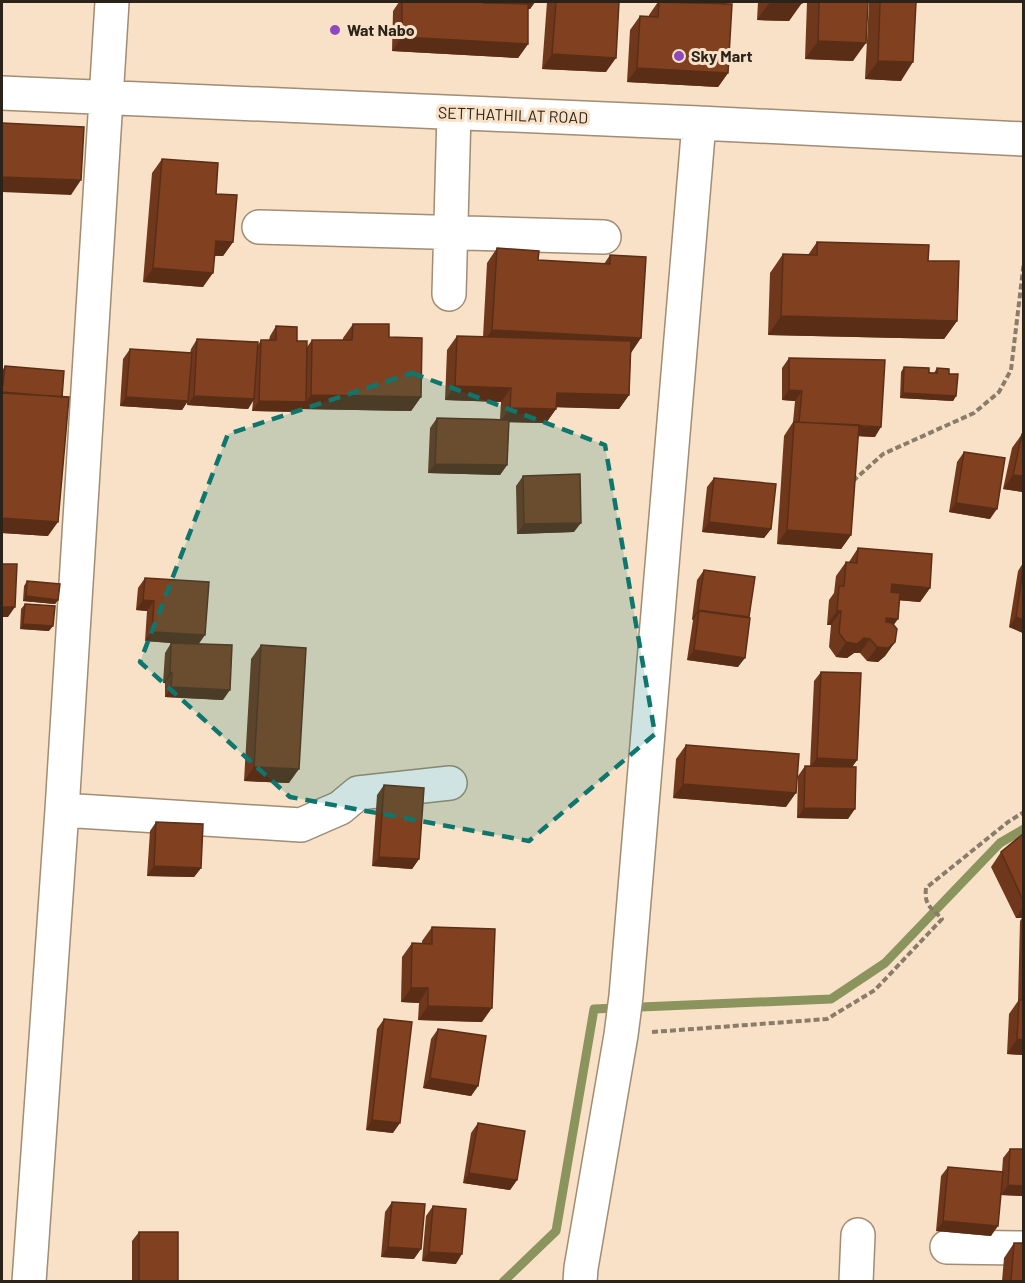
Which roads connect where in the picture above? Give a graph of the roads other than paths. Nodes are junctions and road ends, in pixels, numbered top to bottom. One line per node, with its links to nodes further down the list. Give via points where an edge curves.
1 (112, 2): 3 (street)
2 (2, 93): 3 (street, SETTHATHILAT ROAD)
3 (106, 98): 4 (street, SETTHATHILAT ROAD); 12 (street)
4 (454, 113): 5 (street, SETTHATHILAT ROAD); 8 (street)
5 (699, 123): 6 (street, SETTHATHILAT ROAD); 17 (street, via 623,1019)
6 (1023, 139)
7 (258, 227): 8 (street)
8 (451, 233): 9 (street); 10 (street)
9 (604, 237)
10 (449, 294)
11 (450, 783): 12 (street, via 358,793 340,808 301,825)
12 (62, 810): 16 (street)
13 (858, 1235): 18 (street)
14 (947, 1247): 15 (street)
15 (1023, 1248)
16 (29, 1281)
17 (580, 1281)
18 (856, 1281)

